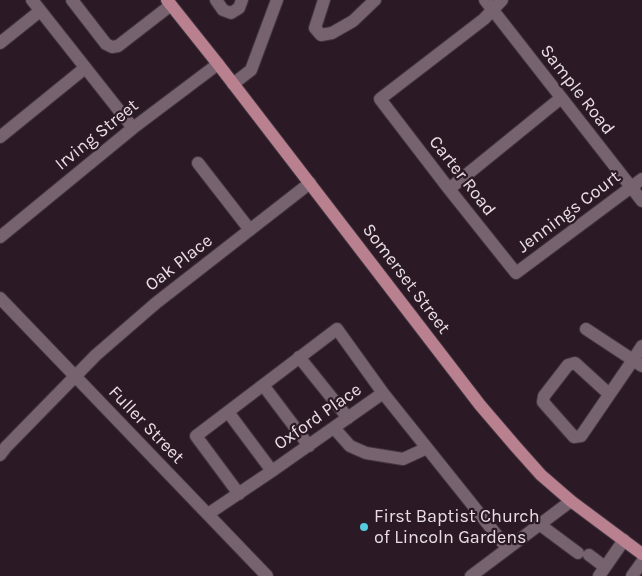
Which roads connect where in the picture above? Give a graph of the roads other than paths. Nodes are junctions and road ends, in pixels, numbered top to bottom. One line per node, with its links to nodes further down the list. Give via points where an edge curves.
1 (32, 0): 11 (street)
2 (72, 0): 9 (street, via 106,44 112,47 118,46)
3 (216, 0): 4 (street, via 223,10 231,13 239,8)
4 (242, 0)
5 (277, 0): 15 (street, via 251,70)
6 (324, 0): 7 (street, via 315,28 321,35 332,33 353,21)
7 (375, 0)
8 (502, 0): 10 (street)
9 (169, 3): 13 (main road, Somerset Street)
10 (489, 5): 16 (street, Sample Road); 23 (street, Carter Road, via 484,19 380,99)
11 (40, 11): 12 (street); 14 (street)
12 (0, 43)
13 (218, 64): 15 (main road, Somerset Street); 17 (street, Irving Street)
14 (85, 68): 17 (street); 18 (street)
15 (234, 84): 21 (main road, Somerset Street)
16 (561, 98): 22 (street, Sample Road); 23 (street)
17 (133, 128): 26 (street, Irving Street)
18 (0, 137)
19 (198, 162): 25 (street)
20 (642, 179): 22 (street, Jennings Court)
21 (310, 183): 25 (street, Oak Place); 45 (main road, Somerset Street, via 486,412 541,475)
22 (631, 187): 24 (street, Sample Road); 27 (street, Jennings Court)
23 (449, 189): 27 (street, Carter Road)
24 (642, 202)
25 (250, 230): 33 (street, Oak Place, via 156,304)
26 (1, 235)
27 (516, 273)
28 (0, 298): 33 (street, Fuller Street)
29 (586, 329): 32 (street)
30 (642, 346): 32 (street)
31 (300, 357): 34 (street); 35 (street, via 337,329); 38 (street)
32 (638, 363): 36 (street)
33 (74, 376): 42 (street, Oak Place); 46 (street, Fuller Street)
34 (263, 385): 37 (street); 40 (street)
35 (383, 393): 38 (street, Oxford Place); 41 (street, Oxford Place)
36 (610, 394): 36 (street, via 581,436 574,437 543,402 544,396 568,365 575,363)
37 (228, 412): 43 (street); 44 (street, via 196,436)
38 (348, 418): 39 (street, Oxford Place)
39 (334, 428): 40 (street, Oxford Place); 41 (street, via 350,446 366,453 403,459)
40 (309, 446): 43 (street, Oxford Place)
41 (427, 448): 49 (street, Oxford Place)
42 (0, 455)
43 (272, 471): 44 (street, Oxford Place)
44 (239, 494): 46 (street, Oxford Place)
45 (571, 501): 47 (street); 48 (main road, Somerset Street)
46 (208, 514): 54 (street, Fuller Street)
47 (539, 524): 49 (street); 53 (street, via 584,554)
48 (624, 540): 50 (main road, Somerset Street); 53 (street)
49 (507, 548): 52 (street)
50 (642, 554)
51 (642, 562): 56 (street)
52 (485, 572): 55 (street)
53 (602, 572)
54 (267, 576)
55 (471, 576)
56 (632, 576)

